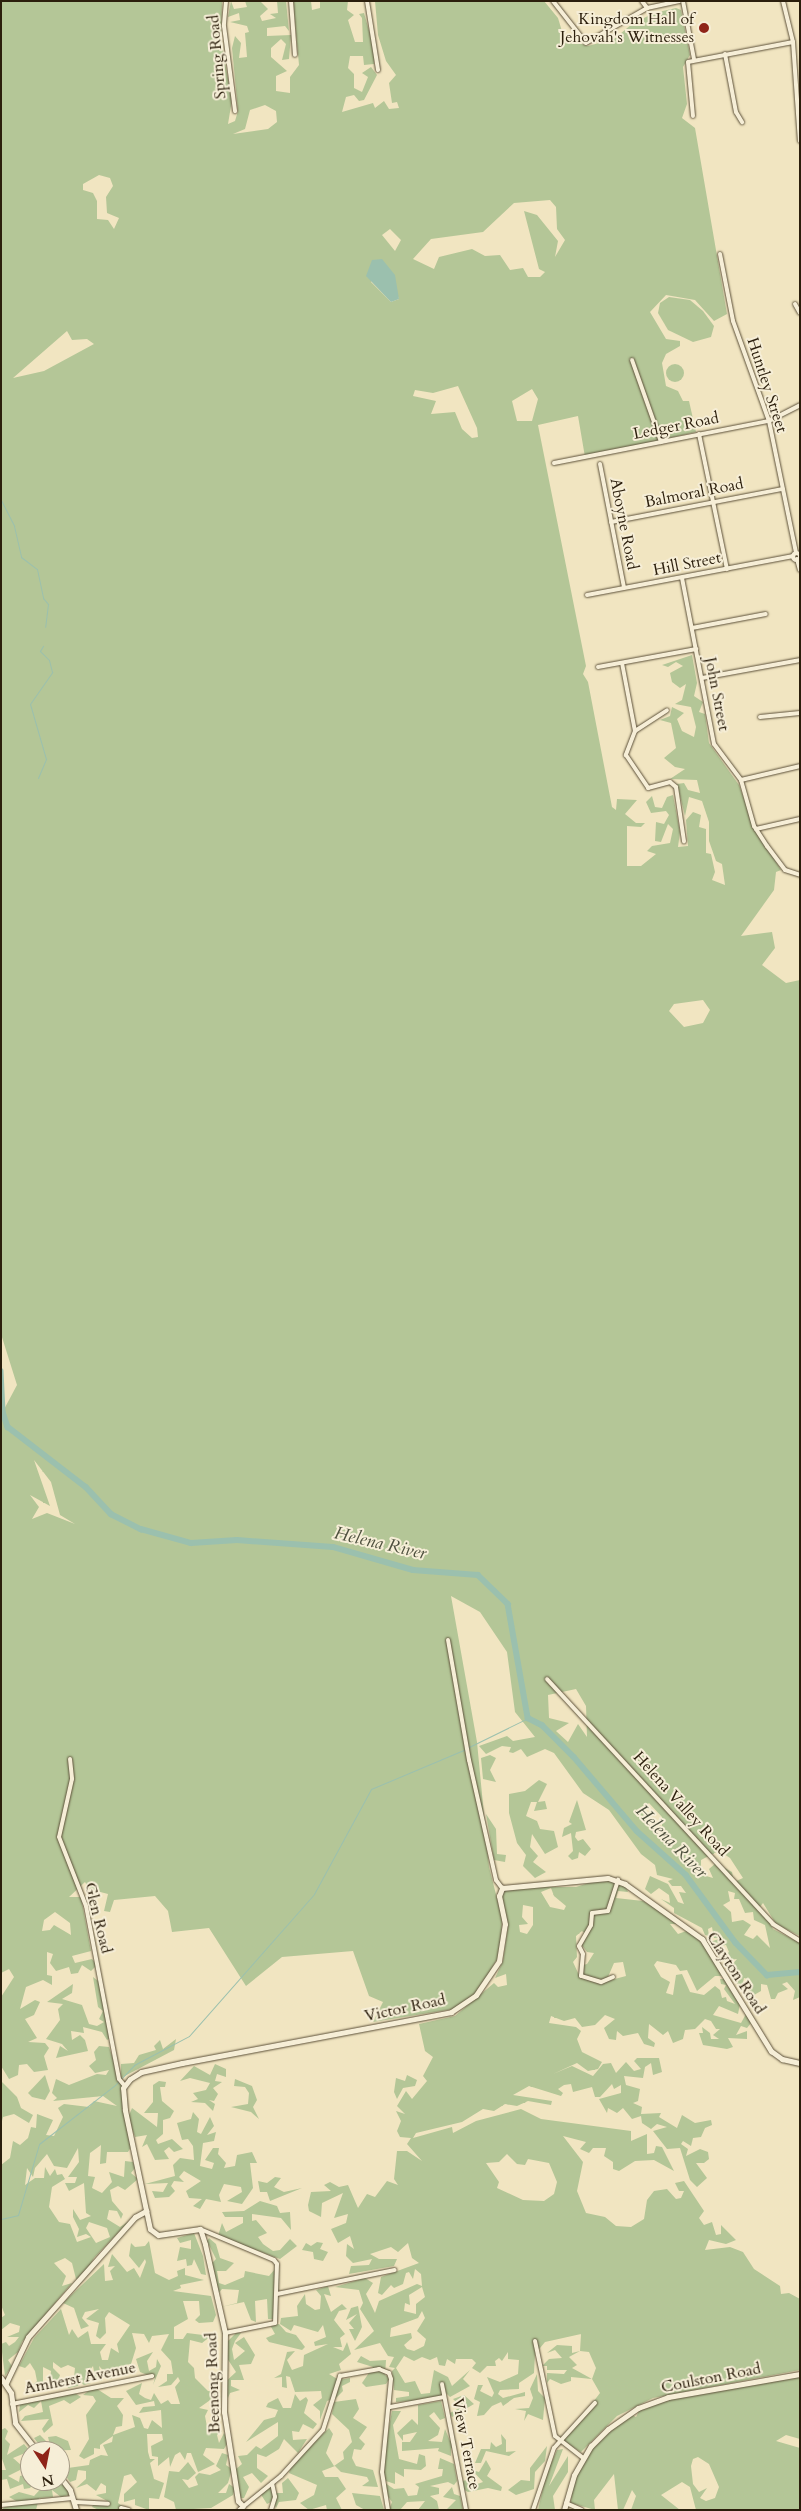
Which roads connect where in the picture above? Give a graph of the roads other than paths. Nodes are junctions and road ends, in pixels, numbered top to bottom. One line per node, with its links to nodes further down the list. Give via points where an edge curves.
1 (226, 1): 15 (street, Spring Road, via 224,26)
2 (292, 1): 11 (street)
3 (368, 1): 13 (street)
4 (553, 1): 8 (street, via 586,43)
5 (642, 1): 8 (street)
6 (681, 1): 8 (street); 12 (street)
7 (783, 1): 9 (street)
8 (646, 8)
9 (793, 42): 10 (street); 14 (street)
10 (725, 54): 12 (street); 17 (street, via 736,112)
11 (295, 55)
12 (694, 60): 16 (street, via 686,68)
13 (378, 70)
14 (798, 97): 18 (street)
15 (235, 111)
16 (694, 116)
17 (742, 122)
18 (800, 141)
19 (720, 254): 24 (street, Huntley Street, via 733,321)
20 (795, 304): 21 (street)
21 (800, 313)
22 (632, 360): 26 (street)
23 (800, 405): 24 (street, Ledger Road)
24 (769, 421): 25 (street, Ledger Road); 29 (street, Huntley Street)
25 (699, 434): 26 (street, Ledger Road); 30 (street)
26 (661, 442): 27 (street, Ledger Road)
27 (554, 463)
28 (600, 464): 31 (street, Aboyne Road)
29 (783, 489): 30 (street, Balmoral Road); 32 (street, Huntley Street)
30 (713, 502): 31 (street, Balmoral Road); 33 (street)
31 (611, 522): 36 (street, Aboyne Road)
32 (797, 556): 33 (street, Hill Street); 34 (street, Huntley Street)
33 (727, 569): 35 (street, Hill Street)
34 (800, 570)
35 (682, 578): 36 (street, Hill Street); 39 (street, John Street)
36 (624, 588): 37 (street, Hill Street)
37 (586, 595)
38 (766, 614): 39 (street)
39 (692, 628): 40 (street, John Street)
40 (696, 649): 42 (street); 44 (street, John Street)
41 (800, 660): 44 (street)
42 (622, 663): 43 (street); 48 (street)
43 (598, 667)
44 (702, 678): 50 (street, John Street, via 714,744)
45 (667, 710): 48 (street)
46 (800, 713): 47 (street)
47 (760, 717)
48 (635, 731): 53 (street, via 626,755 632,769 648,788 670,782 676,787)
49 (800, 766): 50 (street)
50 (741, 780): 52 (street, John Street)
51 (800, 819): 52 (street)
52 (756, 828): 54 (street, John Street, via 783,868)
53 (684, 841)
54 (800, 875)
55 (448, 1640): 59 (street, Victor Road, via 469,1760 496,1880)
56 (548, 1679): 60 (street, Helena Valley Road, via 772,1924)
57 (70, 1759): 63 (street, Glen Road, via 72,1778 59,1837 86,1906)
58 (618, 1880): 59 (street); 61 (street, via 608,1911 592,1913 591,1926 579,1946 583,1954 581,1976 600,1982); 62 (street, Clayton Road, via 702,1939 771,2051 782,2059)
59 (502, 1888): 63 (street, Victor Road, via 499,1896 505,1924 499,1961 487,1984 458,2009 438,2016 141,2072)
60 (800, 1941)
61 (612, 1977)
62 (800, 2063)
63 (122, 2084): 64 (street, Glen Road)
64 (146, 2213): 65 (street, via 150,2229 158,2235); 73 (street, via 132,2222 28,2337)
65 (200, 2229): 67 (street, via 274,2260 279,2273); 68 (street, Beenong Road)
66 (395, 2270): 67 (street)
67 (277, 2294): 68 (street, via 275,2323)
68 (225, 2333): 89 (street, Beenong Road, via 224,2412)
69 (535, 2340): 79 (street, via 542,2384)
70 (800, 2374): 81 (street, Coulston Road, via 656,2400 608,2429)
71 (152, 2376): 77 (street, Amherst Avenue)
72 (1, 2378): 73 (street)
73 (6, 2383): 77 (street)
74 (442, 2384): 75 (street, View Terrace)
75 (444, 2398): 78 (street); 94 (street, View Terrace)
76 (595, 2403): 79 (street)
77 (12, 2404): 80 (street, via 14,2423)
78 (390, 2407): 82 (street, via 391,2379 384,2370 340,2376 323,2430); 93 (street, via 382,2472)
79 (559, 2440): 81 (street); 95 (street, via 544,2470)
80 (29, 2441)
81 (583, 2458): 85 (street, Coulston Road)
82 (272, 2482): 89 (street); 92 (street, via 275,2497)
83 (69, 2491): 84 (street)
84 (74, 2500): 86 (street); 87 (street); 90 (street)
85 (566, 2503): 96 (street, Coulston Road); 97 (street)
86 (108, 2504)
87 (1, 2505)
88 (121, 2508): 91 (street)
89 (241, 2508)
90 (76, 2510)
91 (129, 2510)
92 (271, 2510)
93 (388, 2510)
94 (466, 2510)
95 (533, 2510)
96 (564, 2510)
97 (582, 2510)

